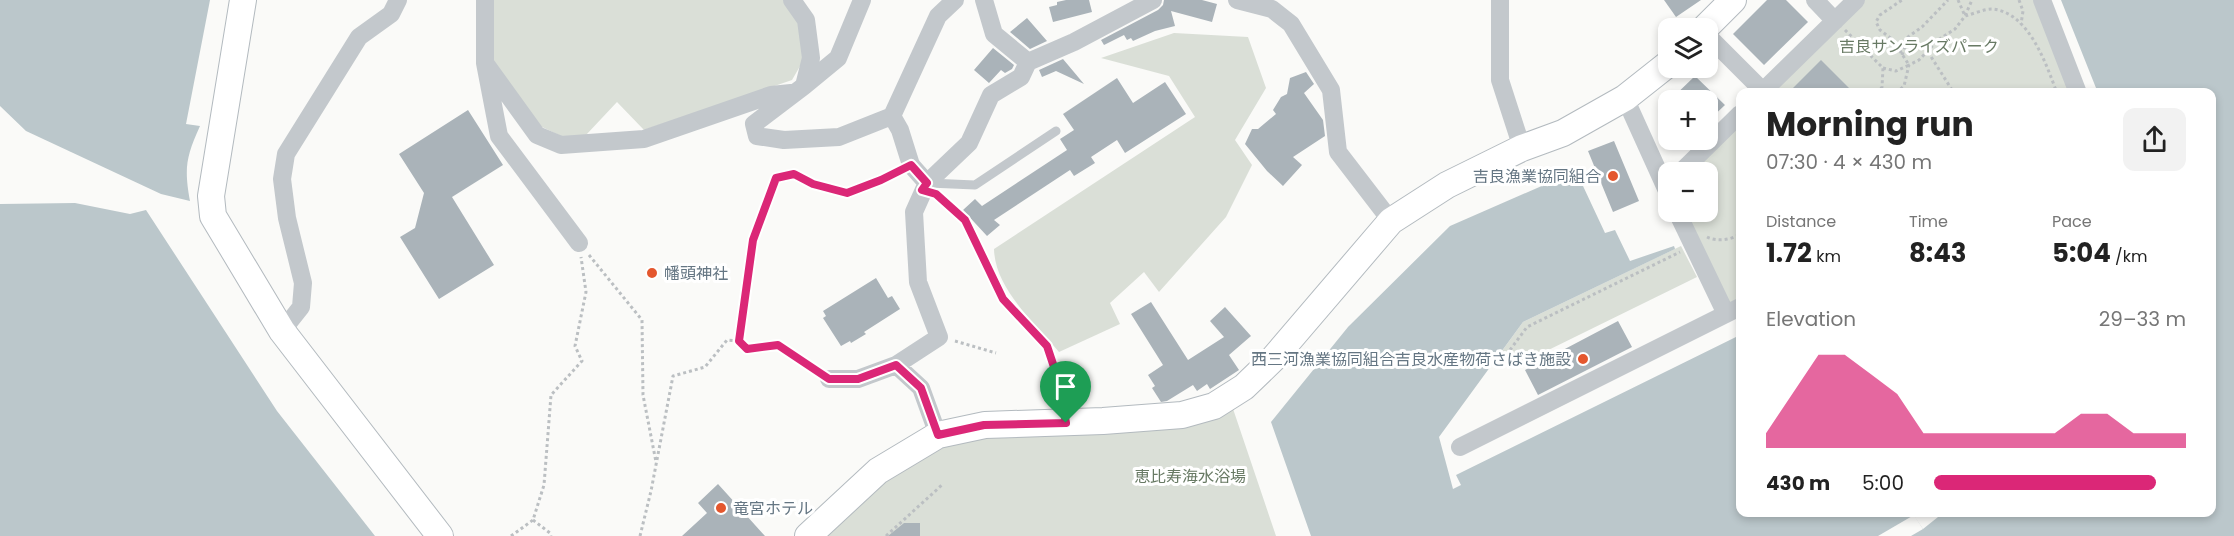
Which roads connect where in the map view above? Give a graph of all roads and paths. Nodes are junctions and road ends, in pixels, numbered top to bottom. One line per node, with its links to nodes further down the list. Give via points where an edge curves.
1 (243, 0): 55 (street, via 211,196 213,216)
2 (398, 0): 55 (street, via 391,14 359,37 286,154 282,179 287,218 303,283 301,307)
3 (485, 0): 28 (street)
4 (792, 0): 39 (street, via 806,20 811,58)
5 (862, 0): 39 (street, via 838,58)
6 (955, 0): 41 (street, via 938,16)
7 (984, 0): 27 (street, via 994,34)
8 (1154, 0): 27 (street)
9 (1237, 0): 49 (street, via 1272,9 1291,24 1332,90 1338,152)
10 (1500, 0): 44 (street, via 1500,80)
11 (1733, 0): 21 (street)
12 (1815, 0): 22 (street)
13 (1856, 0): 22 (street)
14 (1902, 0): 26 (path, via 1876,22)
15 (1948, 0): 26 (path, via 1908,37)
16 (1958, 0): 20 (path)
17 (1972, 0): 20 (path)
18 (2019, 0): 23 (path, via 2023,11)
19 (2042, 0): 38 (street)
20 (1965, 16): 23 (path, via 1989,9 2006,12); 25 (path)
21 (1715, 18)
22 (1838, 24): 30 (path); 33 (street)
23 (2020, 26): 37 (path, via 2040,49)
24 (1718, 46): 32 (street)
25 (1928, 52): 29 (path); 36 (path)
26 (1902, 55): 29 (path)
27 (1028, 62): 48 (street, via 1021,77 991,94 969,143)
28 (484, 63): 39 (street, via 537,135 561,145 644,138); 53 (street, via 499,136)
29 (1909, 65): 30 (path, via 1896,71); 35 (path)
30 (1883, 68): 34 (path)
31 (1658, 72): 40 (street)
32 (1758, 88)
33 (1766, 88)
34 (1881, 88)
35 (1902, 88)
36 (1951, 88)
37 (2055, 88)
38 (2076, 88)
39 (800, 89): 41 (street, via 754,124 757,136 784,140 839,138)
40 (1625, 98): 44 (street, via 1563,133); 47 (street)
41 (892, 116): 46 (street)
42 (1736, 118): 45 (street)
43 (1056, 131): 48 (lane, via 975,185)
44 (1522, 148): 49 (street, via 1447,185)
45 (1691, 162)
46 (911, 165): 48 (street); 57 (path, via 847,193 813,184 794,174 776,178 753,240)
47 (1658, 170)
48 (924, 187): 56 (street, via 914,212 918,282); 62 (path, via 965,220 1003,299 1047,346)
49 (1391, 221): 62 (street, via 1273,359 1229,397 1182,416)
50 (1684, 222): 52 (street)
51 (1736, 236): 52 (path)
52 (1698, 241): 54 (street); 58 (path, via 1527,327)
53 (579, 243): 65 (path, via 642,320 643,395); 67 (path, via 586,292 575,346 582,361 551,395 544,485)
54 (1733, 310): 64 (street)
55 (282, 331): 68 (street)
56 (939, 337): 59 (path); 60 (street)
57 (739, 341): 61 (path, via 747,349 778,345); 65 (path, via 727,340 705,367 673,376)
58 (1510, 350)
59 (996, 353)
60 (896, 365): 61 (street, via 858,379); 63 (street, via 921,388)
61 (829, 379)
62 (1066, 423): 63 (street, via 984,425)
63 (938, 435): 72 (street, via 878,471)
64 (1460, 447)
65 (657, 464): 71 (path)
66 (943, 484): 73 (path)
67 (533, 520): 69 (path); 70 (path)
68 (440, 536)
69 (511, 536)
70 (551, 536)
71 (640, 536)
72 (808, 536)
73 (886, 536)

